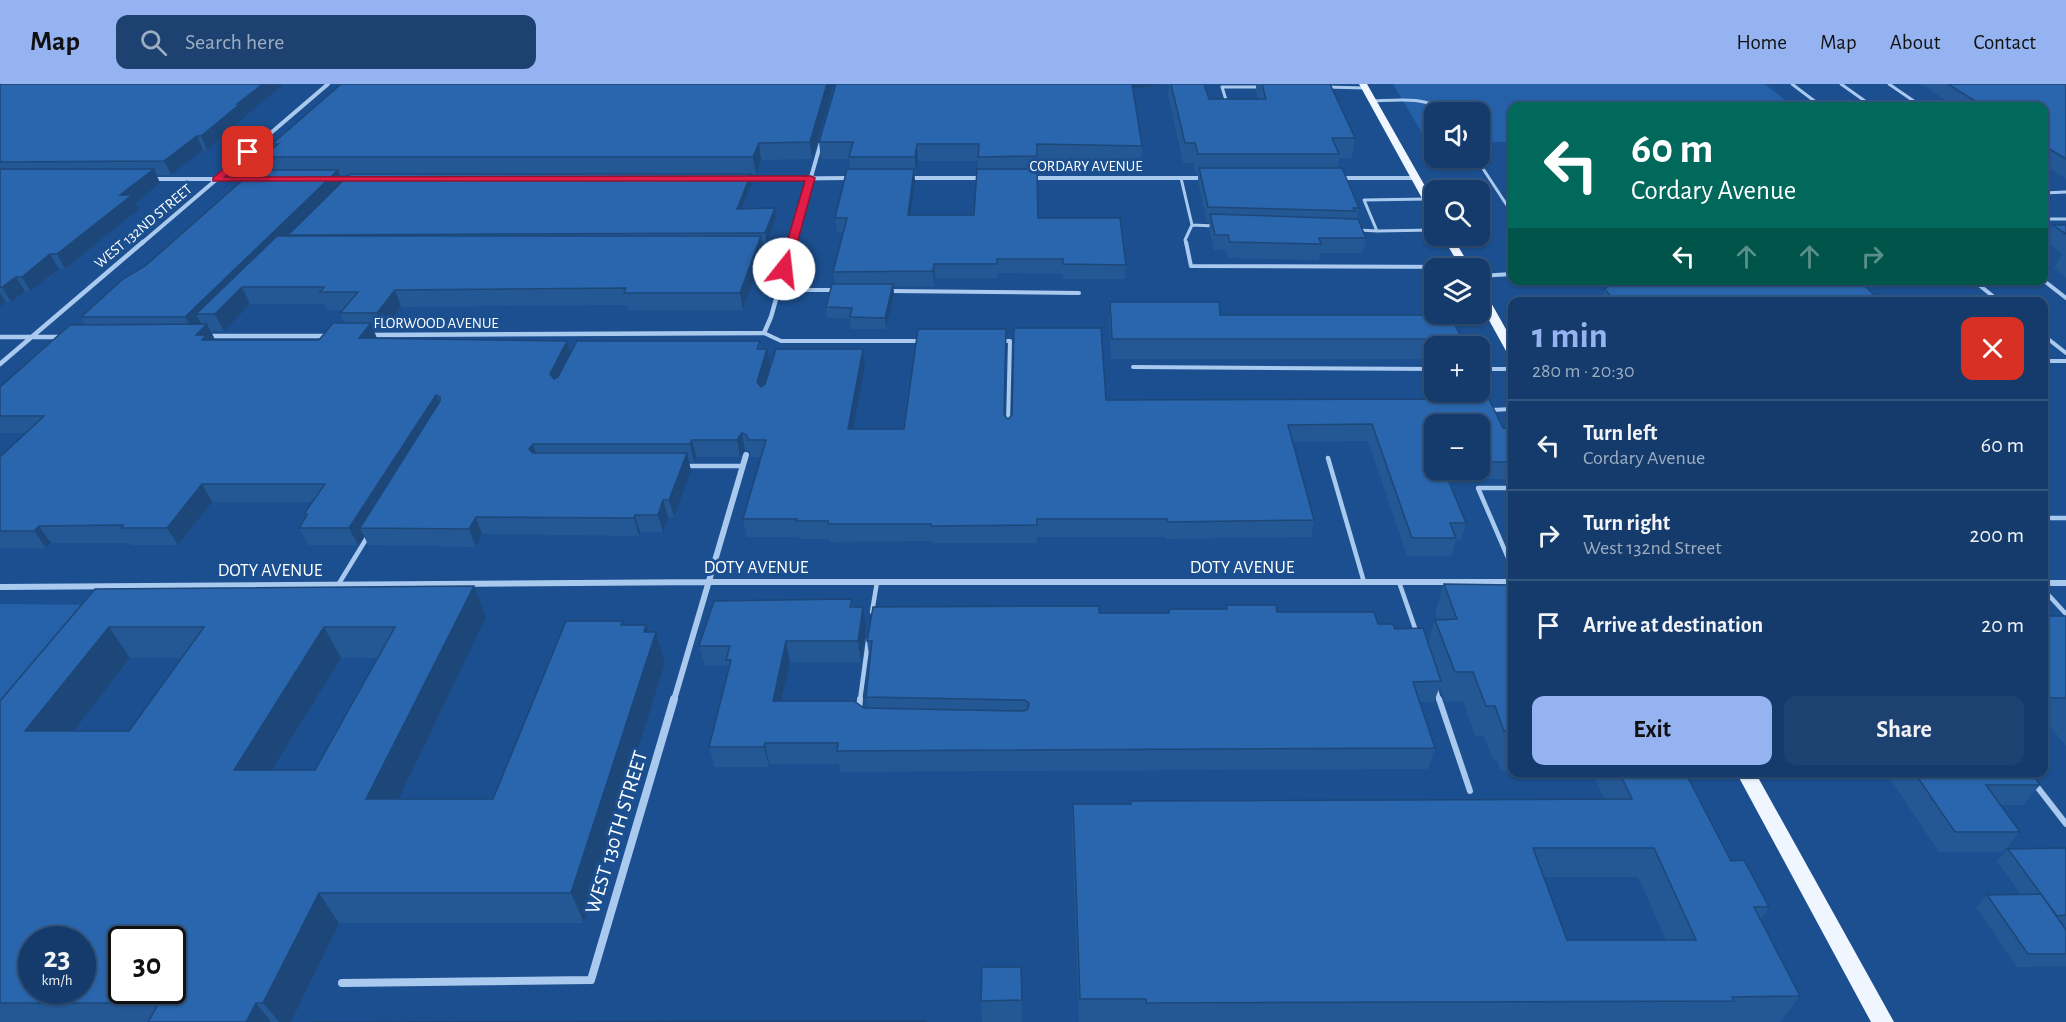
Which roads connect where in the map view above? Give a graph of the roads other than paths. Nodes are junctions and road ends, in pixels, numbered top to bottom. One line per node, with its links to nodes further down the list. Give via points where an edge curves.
1 (328, 84): 27 (street, WEST 132ND STREET)
2 (1792, 84): 10 (lane)
3 (1841, 84): 11 (lane)
4 (1889, 84): 12 (lane)
5 (1231, 85): 7 (lane); 14 (lane, via 1222,87)
6 (1364, 86): 8 (lane); 9 (main road)
7 (1265, 87)
8 (1320, 87)
9 (1373, 101): 13 (lane); 25 (main road)
10 (1816, 102)
11 (1866, 102)
12 (1915, 102)
13 (1424, 103)
14 (1230, 112)
15 (823, 136): 17 (street)
16 (1483, 168): 34 (lane)
17 (811, 178): 18 (street); 29 (street); 43 (street)
18 (858, 178)
19 (906, 178): 20 (street)
20 (989, 178)
21 (1024, 178): 22 (street, CORDARY AVENUE)
22 (1181, 178): 23 (street, CORDARY AVENUE); 37 (lane)
23 (1211, 178)
24 (1339, 178): 25 (street)
25 (1415, 178): 32 (main road)
26 (148, 179): 27 (street)
27 (216, 179): 28 (street); 62 (street, WEST 132ND STREET)
28 (261, 179)
29 (740, 179)
30 (2048, 192): 31 (lane)
31 (2066, 192)
32 (1424, 194)
33 (1424, 199): 41 (lane, via 1364,200)
34 (1508, 207)
35 (2048, 219): 36 (lane)
36 (2066, 219)
37 (1191, 225): 38 (lane); 44 (lane, via 1185,240 1191,266)
38 (1215, 226)
39 (1349, 230): 41 (lane)
40 (1424, 230): 41 (lane)
41 (1377, 231)
42 (755, 249): 43 (lane)
43 (790, 249): 49 (street)
44 (1424, 268)
45 (1508, 274): 46 (lane)
46 (1490, 275)
47 (2048, 284): 54 (lane)
48 (1979, 285): 53 (lane)
49 (778, 290): 50 (lane); 56 (street)
50 (837, 290)
51 (883, 291): 52 (lane)
52 (1079, 293)
53 (1994, 297)
54 (2066, 298)
55 (1490, 312): 69 (main road)
56 (764, 333): 57 (street, FLORWOOD AVENUE); 65 (lane)
57 (589, 334): 58 (street, FLORWOOD AVENUE); 68 (lane)
58 (362, 335)
59 (194, 336): 60 (street)
60 (338, 336)
61 (0, 337): 62 (street)
62 (31, 337): 63 (street); 74 (street, WEST 132ND STREET)
63 (66, 337)
64 (2048, 339): 71 (lane)
65 (781, 341): 66 (lane); 70 (lane)
66 (930, 341)
67 (998, 341): 81 (lane, via 1010,341)
68 (584, 344)
69 (1508, 344)
70 (778, 351)
71 (2066, 353)
72 (2048, 361): 73 (lane)
73 (2066, 361)
74 (0, 364)
75 (1133, 367): 76 (lane)
76 (1424, 369)
77 (1490, 369): 78 (lane)
78 (1508, 369)
79 (1489, 410): 80 (lane)
80 (1508, 410)
81 (1008, 432)
82 (746, 455): 85 (street, WEST 130TH STREET)
83 (1328, 458): 93 (lane)
84 (683, 466): 85 (lane)
85 (743, 466): 91 (street, WEST 130TH STREET)
86 (1508, 488): 90 (lane, via 1478,488)
87 (2048, 518): 88 (lane)
88 (2066, 518)
89 (369, 535): 98 (lane)
90 (1508, 558)
91 (709, 582): 92 (street, DOTY AVENUE); 98 (street, DOTY AVENUE); 111 (street, WEST 130TH STREET, via 591,980)
92 (877, 582): 93 (street, DOTY AVENUE); 102 (lane)
93 (1364, 582): 94 (street, DOTY AVENUE)
94 (1399, 582): 95 (street, DOTY AVENUE); 104 (lane)
95 (1508, 582)
96 (2048, 582): 97 (street)
97 (2066, 582)
98 (338, 585): 99 (street, DOTY AVENUE)
99 (0, 587)
100 (2048, 594): 101 (lane)
101 (2066, 614)
102 (871, 625)
103 (869, 635): 106 (lane)
104 (1418, 637)
105 (1433, 681): 109 (lane)
106 (860, 717)
107 (1748, 777): 112 (main road)
108 (2033, 781): 110 (lane)
109 (1470, 790)
110 (2066, 824)
111 (342, 983)
112 (1883, 1022)

